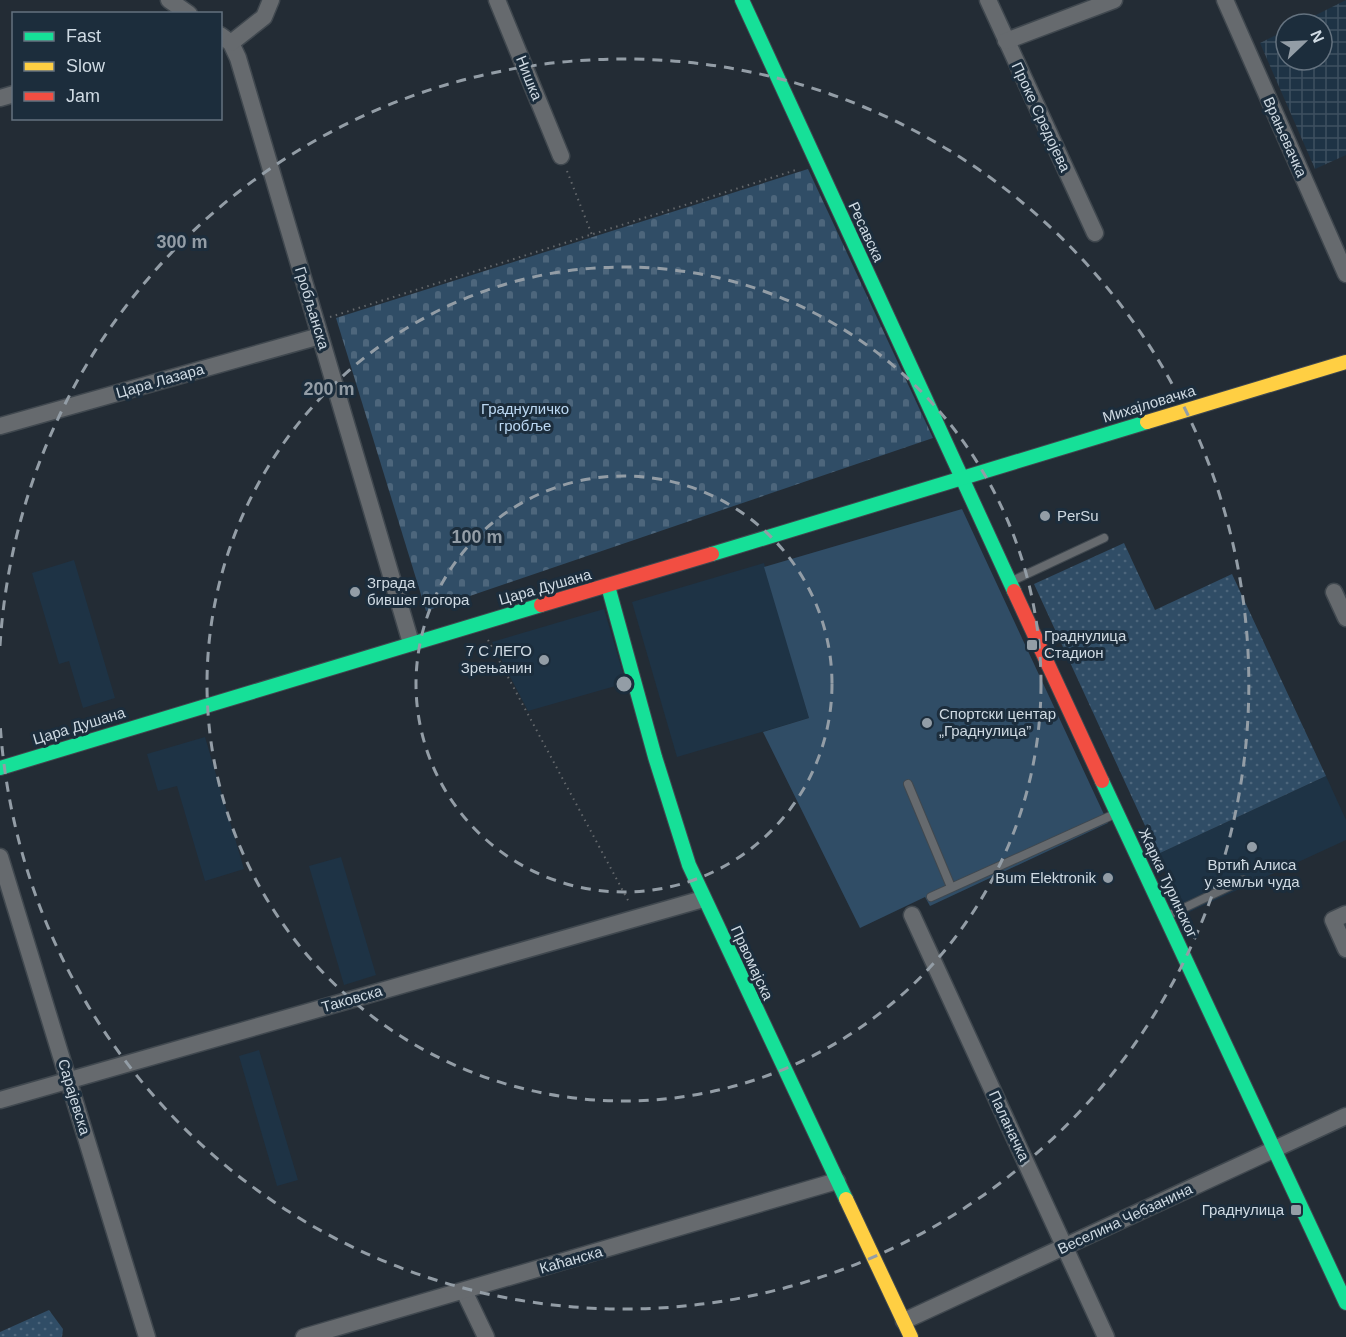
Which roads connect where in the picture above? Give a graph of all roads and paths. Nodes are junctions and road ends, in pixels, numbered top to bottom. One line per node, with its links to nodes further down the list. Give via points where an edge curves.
1 (169, 0): 8 (street)
2 (271, 0): 9 (street, Гробљанска, via 264,17)
3 (497, 0): 11 (street, Нишка)
4 (742, 0): 12 (street, Ресавска)
5 (988, 0): 10 (street, Проке Средојева)
6 (1114, 0): 10 (street)
7 (1225, 0): 15 (street, Врањевачка)
8 (186, 12)
9 (226, 39): 16 (street, Гробљанска, via 237,58)
10 (1006, 41): 13 (street, Проке Средојева)
11 (561, 156): 14 (path)
12 (816, 164): 14 (path); 19 (street, Ресавска)
13 (1095, 233)
14 (592, 235): 16 (path)
15 (1346, 274)
16 (318, 329): 18 (street, Цара Лазара); 26 (street, Гробљанска)
17 (1346, 362): 19 (street, Михајловачка)
18 (0, 426)
19 (960, 478): 21 (street, Жарка Туринског); 22 (street, Цара Душана)
20 (1104, 538): 21 (lane)
21 (1009, 582): 29 (street, Жарка Туринског)
22 (608, 586): 26 (street, Цара Душана); 34 (street, Првомајска, via 654,757)
23 (1334, 592): 24 (street)
24 (1346, 618)
25 (486, 637): 38 (path)
26 (411, 643): 27 (street, Цара Душана)
27 (0, 768)
28 (908, 784): 32 (lane)
29 (1117, 813): 32 (lane); 37 (street, Жарка Туринског)
30 (0, 857): 40 (street, Сарајевска)
31 (1243, 880): 37 (lane)
32 (951, 887): 33 (lane)
33 (931, 897)
34 (703, 899): 38 (street, Таковска); 44 (street, Првомајска)
35 (1346, 914): 39 (street, via 1333,920)
36 (912, 915): 45 (street, Паланачка)
37 (1166, 917): 43 (street, Жарка Туринског)
38 (637, 918): 40 (street, Таковска)
39 (1346, 949)
40 (69, 1079): 41 (street, Таковска); 49 (street, Сарајевска)
41 (0, 1100)
42 (1346, 1116): 43 (street, Веселина Чебзанина)
43 (1274, 1149): 45 (street, Веселина Чебзанина); 47 (street, Жарка Туринског)
44 (837, 1181): 46 (street, Каћанска); 48 (street, Првомајска)
45 (1065, 1246): 48 (street, Веселина Чебзанина); 53 (street, Паланачка)
46 (464, 1292): 50 (street, Каћанска); 51 (street)
47 (1346, 1303)
48 (904, 1321): 52 (street, Првомајска)
49 (147, 1337)
50 (304, 1337)
51 (486, 1337)
52 (911, 1337)
53 (1106, 1337)

